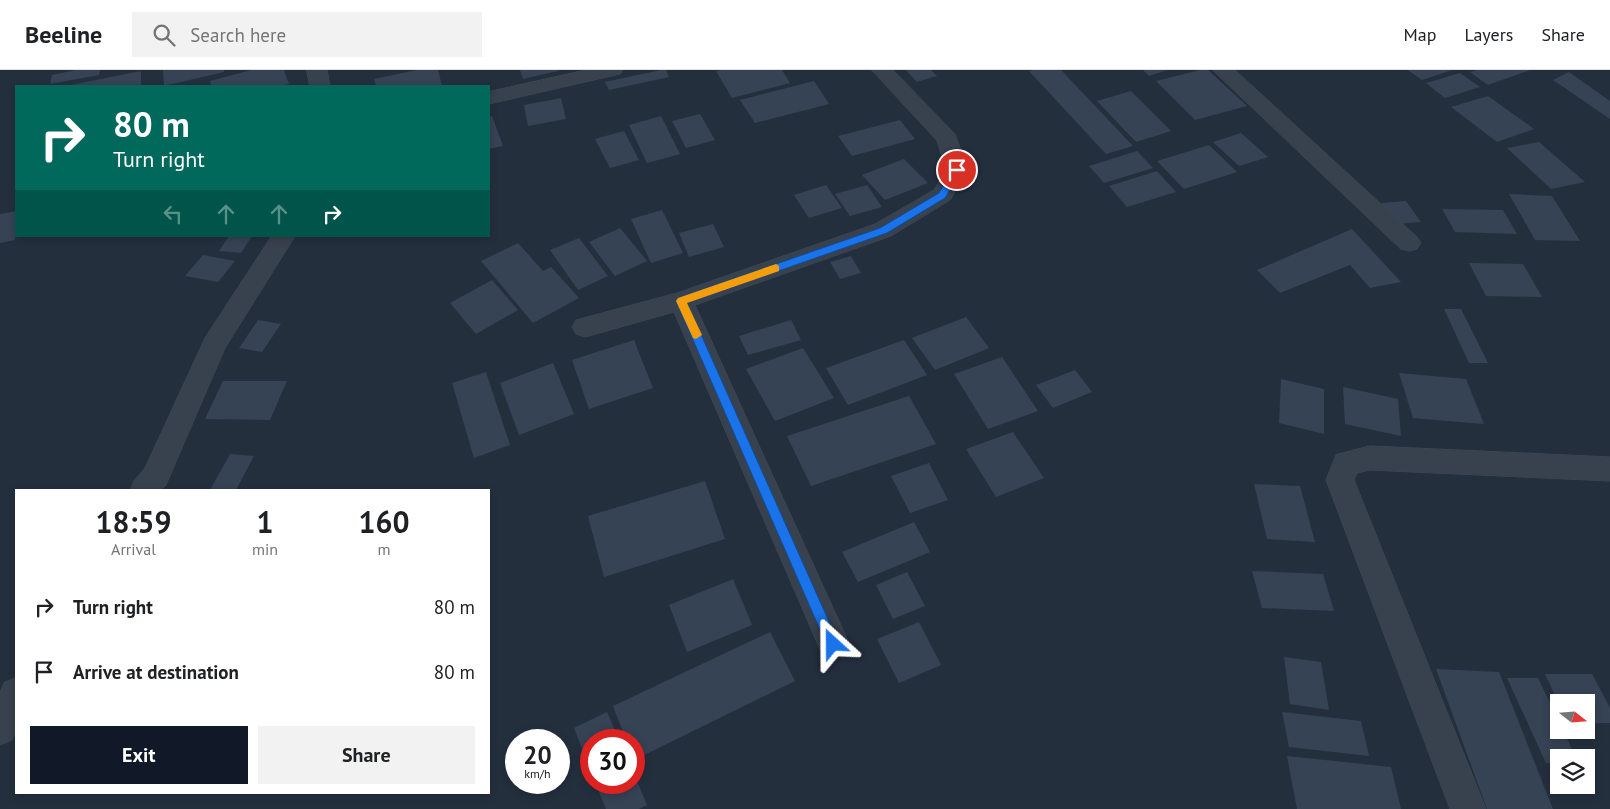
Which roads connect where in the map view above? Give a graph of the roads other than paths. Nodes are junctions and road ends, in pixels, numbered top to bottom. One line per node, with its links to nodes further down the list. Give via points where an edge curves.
1 (317, 70): 5 (street)
2 (613, 70): 6 (street)
3 (882, 70): 9 (street, via 947,139 957,170 942,195 883,230)
4 (1223, 70): 8 (street)
5 (320, 85)
6 (490, 98)
7 (283, 237): 12 (street, via 214,346 156,476)
8 (1409, 242)
9 (681, 301): 10 (street); 13 (street)
10 (585, 326)
11 (1610, 470): 16 (street, via 1370,458 1346,463 1340,480)
12 (145, 489)
13 (833, 644)
14 (15, 696): 15 (street)
15 (0, 728)
16 (1468, 809)

